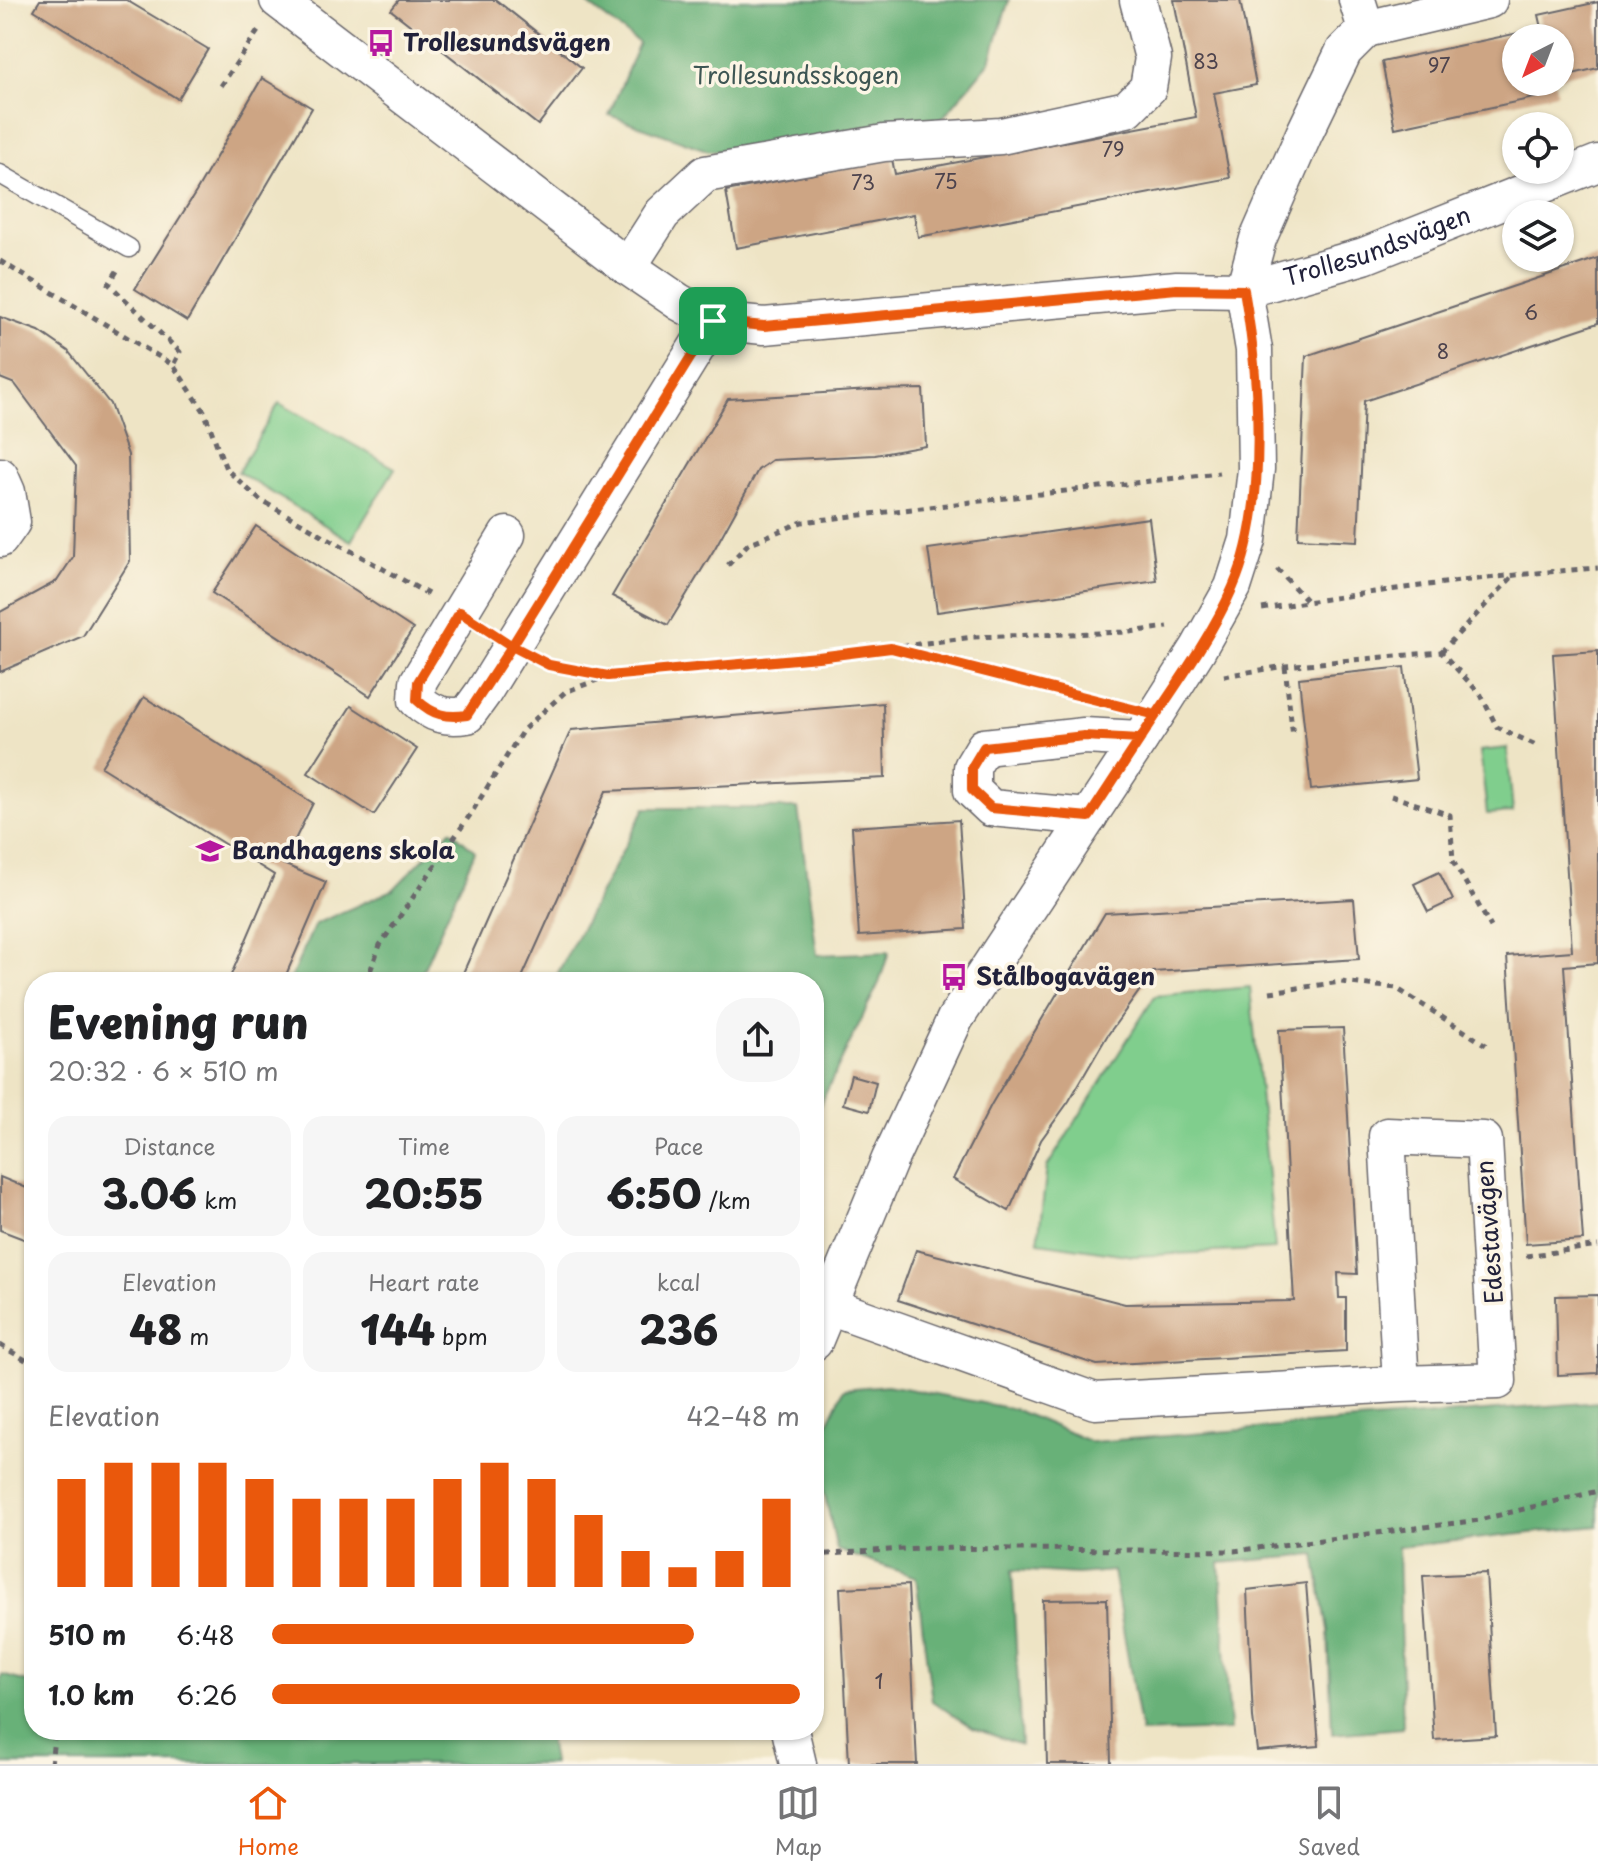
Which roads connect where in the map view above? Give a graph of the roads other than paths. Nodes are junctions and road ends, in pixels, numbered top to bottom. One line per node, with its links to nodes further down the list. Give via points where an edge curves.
1 (278, 0): 8 (street, Trollesundsvägen)
2 (1138, 0): 8 (street, via 1153,58 1148,88 1127,109 1001,136 884,143 705,174 662,214)
3 (1489, 0): 4 (street, Trollesundsvägen)
4 (1362, 14): 9 (street, Trollesundsvägen, via 1258,239)
5 (1598, 163): 9 (street, Trollesundsvägen, via 1364,256)
6 (0, 174): 7 (lane)
7 (129, 248)
8 (628, 267): 10 (street, Trollesundsvägen)
9 (1244, 290): 10 (street, Trollesundsvägen, via 1177,289 764,326); 14 (street, via 1254,350 1256,469 1248,540 1233,587)
10 (713, 321): 12 (street, via 467,715 449,718 429,711 417,700 418,682)
11 (0, 476): 13 (street, via 12,522)
12 (507, 535)
13 (0, 539)
14 (1140, 739): 15 (street); 15 (street, via 1084,736 984,747 972,767 972,790 991,808)
15 (1089, 817): 16 (street, via 955,1019)
16 (824, 1317)
17 (824, 1333): 18 (street, Edestavägen, via 1095,1401)
18 (1401, 1384): 18 (street, Edestavägen, via 1498,1381 1484,1140 1387,1136)
19 (792, 1740): 20 (street)
20 (798, 1764)

